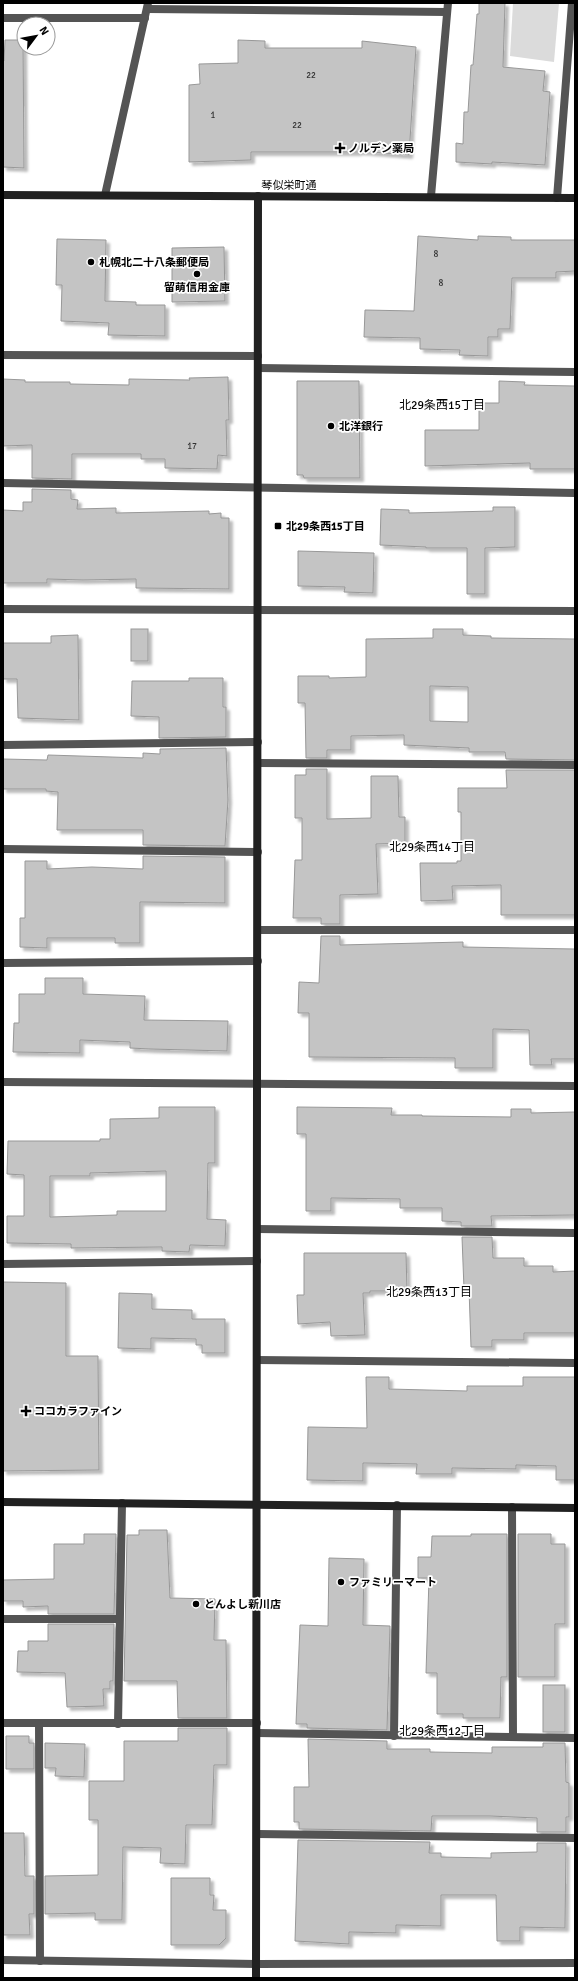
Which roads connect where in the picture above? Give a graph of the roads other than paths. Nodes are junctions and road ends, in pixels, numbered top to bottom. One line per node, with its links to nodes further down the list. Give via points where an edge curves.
1 (448, 3): 4 (street)
2 (572, 3): 11 (street)
3 (148, 6): 4 (street); 6 (street)
4 (447, 12): 10 (street)
5 (3, 18): 6 (street)
6 (145, 18): 8 (street)
7 (3, 195): 8 (street, 琴似栄町通)
8 (105, 195): 9 (street, 琴似栄町通)
9 (258, 196): 10 (street, 琴似栄町通); 14 (street)
10 (431, 196): 11 (street, 琴似栄町通)
11 (557, 198): 12 (street, 琴似栄町通)
12 (575, 198)
13 (3, 355): 14 (street)
14 (258, 356): 15 (street)
15 (258, 368): 16 (street); 18 (street)
16 (575, 372)
17 (3, 483): 18 (street)
18 (258, 487): 19 (street); 21 (street)
19 (575, 493)
20 (3, 609): 21 (street)
21 (258, 610): 22 (street); 23 (street)
22 (575, 611)
23 (258, 742): 24 (street); 25 (street)
24 (3, 745)
25 (258, 763): 26 (street); 28 (street)
26 (575, 765)
27 (3, 849): 28 (street)
28 (258, 852): 29 (street)
29 (258, 930): 30 (street); 31 (street)
30 (575, 930)
31 (258, 961): 32 (street); 34 (street)
32 (3, 963)
33 (3, 1082): 34 (street)
34 (257, 1084): 35 (street); 36 (street)
35 (575, 1086)
36 (257, 1229): 37 (street); 38 (street)
37 (575, 1233)
38 (258, 1261): 39 (street); 40 (street)
39 (3, 1264)
40 (257, 1360): 41 (street); 44 (street)
41 (575, 1363)
42 (3, 1502): 43 (street)
43 (122, 1502): 44 (street); 49 (street)
44 (257, 1504): 45 (street); 51 (street)
45 (397, 1505): 46 (street); 55 (street)
46 (512, 1507): 47 (street); 56 (street)
47 (575, 1508)
48 (3, 1619): 49 (street)
49 (119, 1619): 53 (street)
50 (3, 1723): 52 (street)
51 (257, 1723): 53 (street); 54 (street)
52 (39, 1724): 53 (street); 61 (street)
53 (118, 1724)
54 (257, 1733): 55 (street); 58 (street)
55 (394, 1736): 56 (street)
56 (513, 1737): 57 (street)
57 (575, 1738)
58 (257, 1834): 59 (street); 63 (street)
59 (575, 1838)
60 (3, 1960): 61 (street)
61 (40, 1960): 63 (street)
62 (575, 1963): 63 (street)
63 (256, 1964): 64 (street)
64 (256, 1978)

